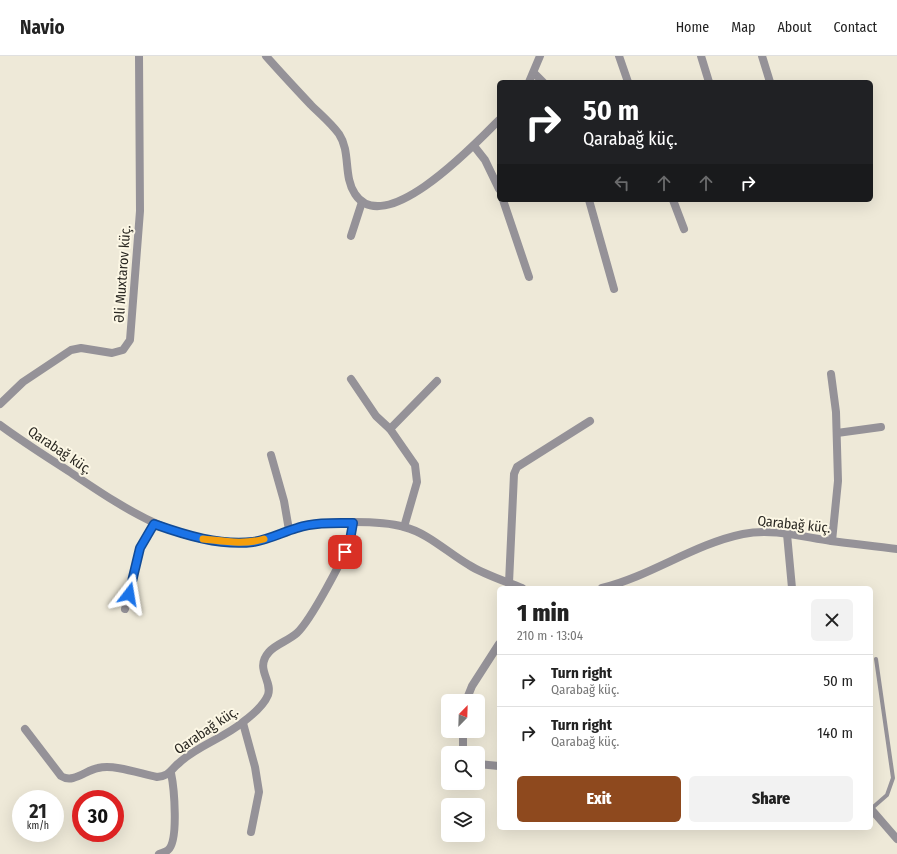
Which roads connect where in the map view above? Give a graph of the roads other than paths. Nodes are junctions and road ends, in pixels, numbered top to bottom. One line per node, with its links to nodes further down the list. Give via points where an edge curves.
1 (140, 56): 27 (street, Əli Muxtarov küç., via 140,211 130,340 123,350 112,353 81,348 71,350 23,382)
2 (266, 56): 16 (street, via 338,132 346,148 348,175 354,194)
3 (540, 56): 7 (street)
4 (619, 56): 10 (street)
5 (701, 56): 11 (street)
6 (762, 56): 12 (street)
7 (534, 73): 8 (street); 9 (street)
8 (530, 80)
9 (541, 80)
10 (627, 80)
11 (708, 80)
12 (769, 80)
13 (497, 122): 14 (street)
14 (474, 146): 15 (street, via 485,160); 16 (street, via 420,190 399,201 379,207)
15 (497, 184)
16 (362, 202): 21 (street)
17 (504, 202): 22 (street)
18 (590, 202): 23 (street)
19 (674, 202): 20 (street)
20 (684, 229)
21 (351, 236)
22 (529, 277)
23 (614, 289)
24 (831, 374): 32 (street)
25 (351, 379): 31 (street, via 376,416)
26 (437, 381): 31 (street)
27 (0, 404)
28 (590, 421): 41 (street, via 517,467 514,474)
29 (881, 428): 32 (street)
30 (1, 429): 35 (street, Qarabağ küç., via 126,510)
31 (390, 429): 36 (street, via 415,465 417,482)
32 (837, 433): 39 (street, via 838,481)
33 (270, 455): 37 (street, via 284,501)
34 (353, 523): 36 (street, Qarabağ küç.); 37 (street, Qarabağ küç., via 324,524); 49 (street, Qarabağ küç., via 350,540 309,617 297,633 269,652 263,661 262,669 269,687 268,695 264,703)
35 (154, 524): 37 (street, Qarabağ küç., via 197,538 232,543 254,542); 45 (street, via 140,548)
36 (404, 527): 41 (street, Qarabağ küç., via 422,534 470,566)
37 (289, 530)
38 (787, 534): 39 (street, Qarabağ küç.); 43 (street, Qarabağ küç., via 762,532 723,539 623,583); 44 (street)
39 (832, 541): 40 (street, Qarabağ küç.)
40 (897, 549)
41 (509, 583): 42 (street, Qarabağ küç.)
42 (517, 586)
43 (610, 586)
44 (792, 586)
45 (125, 609)
46 (497, 647): 48 (street)
47 (876, 658): 54 (lane, via 892,778 887,796)
48 (469, 694)
49 (243, 723): 53 (street, Qarabağ küç., via 178,763); 56 (street, via 259,792)
50 (25, 729): 53 (street, Qarabağ küç., via 66,779 106,766 157,777)
51 (485, 765): 52 (street)
52 (497, 766)
53 (171, 773): 58 (street, via 174,786 173,840 168,850)
54 (873, 807)
55 (873, 811): 57 (street)
56 (251, 832)
57 (897, 839)
58 (159, 854)

